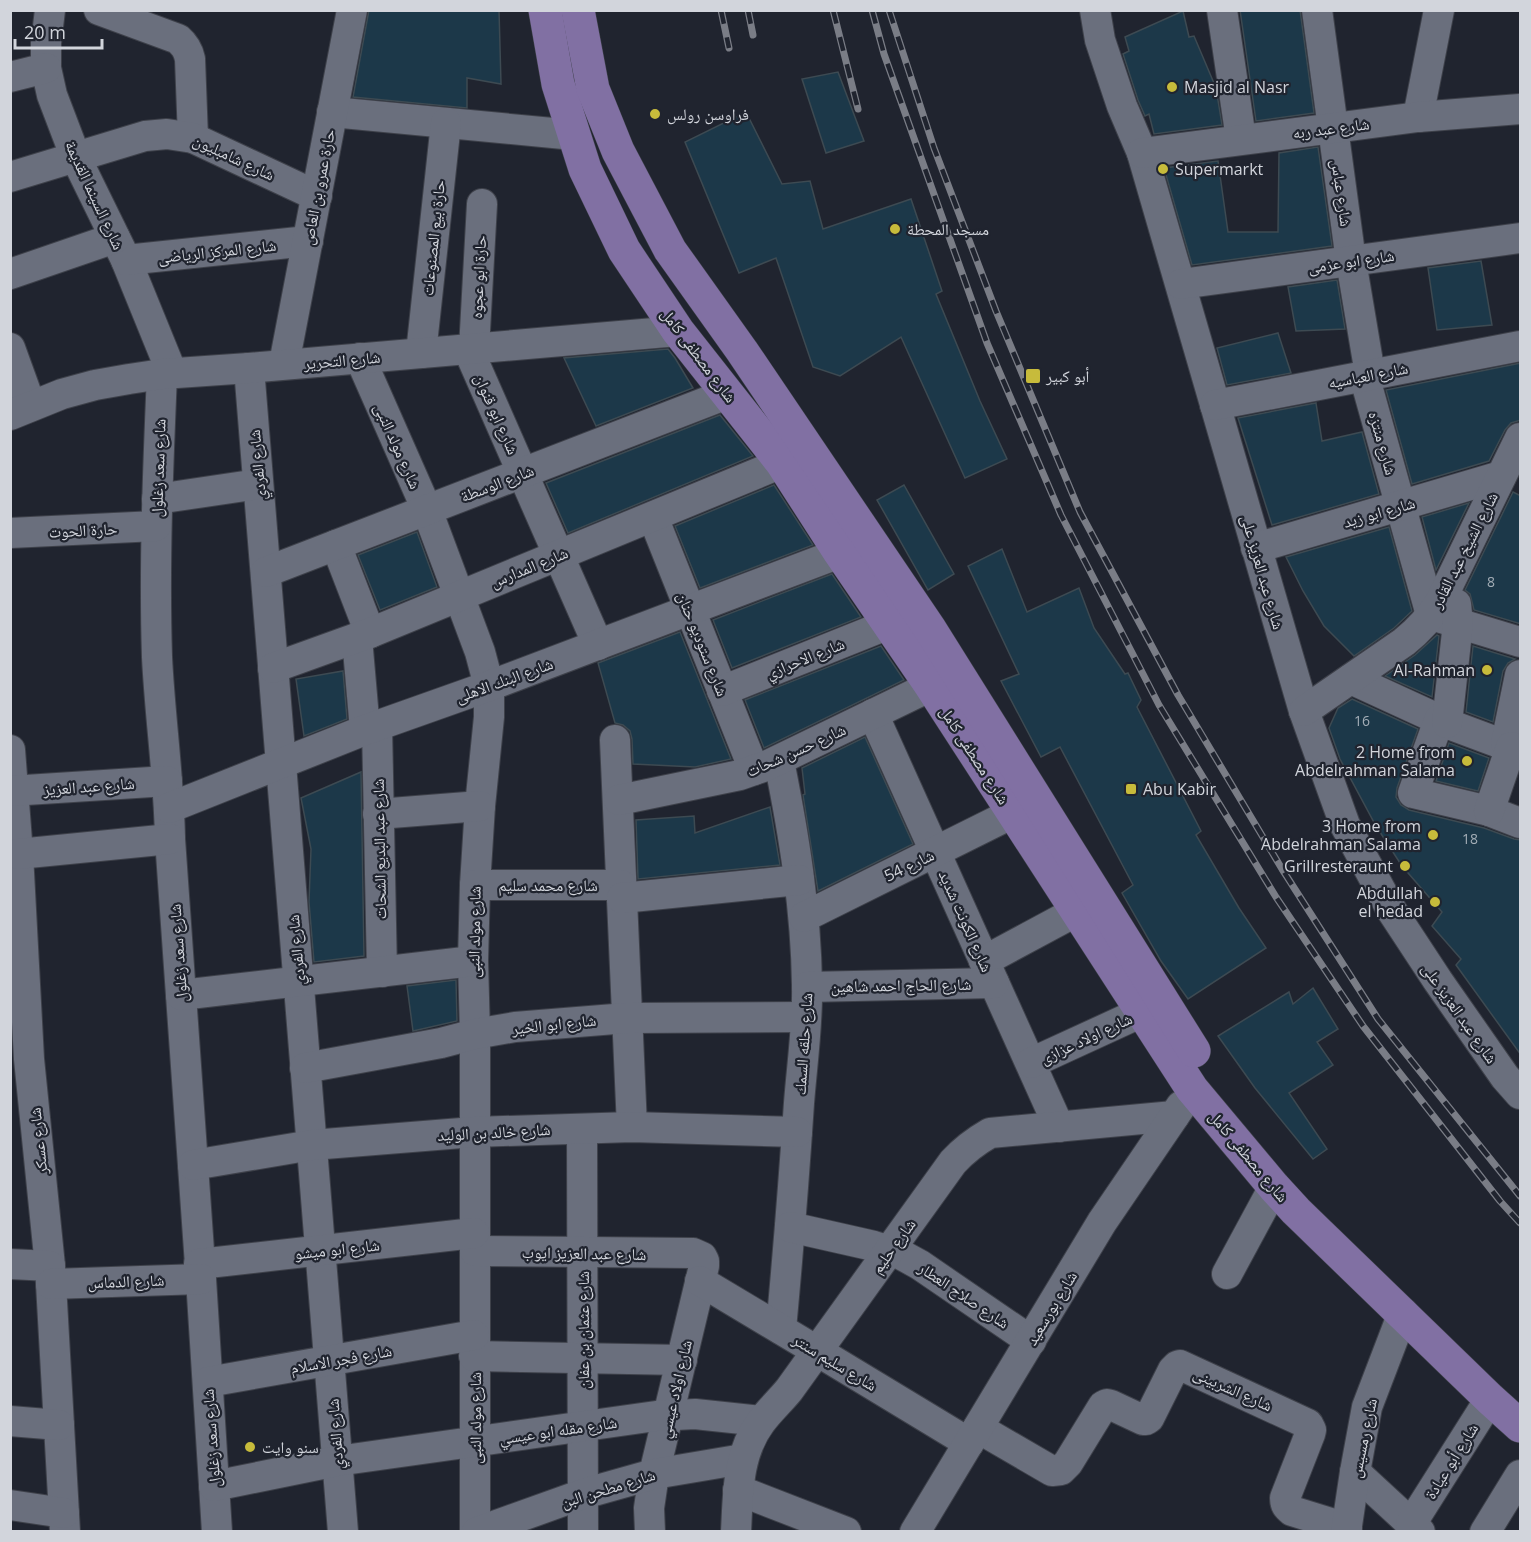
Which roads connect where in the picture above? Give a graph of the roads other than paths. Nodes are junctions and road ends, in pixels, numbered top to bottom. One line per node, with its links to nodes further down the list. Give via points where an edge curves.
1 (50, 10): 10 (street, شارع السينما القديمة)
2 (99, 10): 18 (street, via 184,44 190,59)
3 (352, 10): 13 (street, حارة عمرو بن العاص)
4 (545, 10): 17 (main road, شارع مصطفى كامل, via 558,84)
5 (578, 10): 140 (main road, شارع مصطفى كامل, via 592,89 618,151 670,250 930,629 1215,1084 1313,1200)
6 (1222, 10): 19 (street)
7 (1317, 10): 16 (street, شارع عباس)
8 (1439, 10): 14 (street)
9 (1100, 11): 20 (street, شارع عبد العزيز على, via 1100,40)
10 (46, 68): 11 (street); 21 (street, شارع السينما القديمة)
11 (10, 77)
12 (1521, 109): 14 (street, شارع عبد ربه)
13 (332, 112): 15 (street); 23 (street, حارة عمرو بن العاص)
14 (1418, 117): 16 (street, شارع عبد ربه)
15 (446, 123): 17 (street); 35 (street, حارة بيع المصنوعات)
16 (1333, 127): 19 (street, شارع عبد ربه); 28 (street, شارع عباس)
17 (574, 135): 31 (main road, شارع مصطفى كامل, via 585,169 624,250)
18 (193, 138): 21 (street, شارع شامبليون, via 146,136); 23 (street, شارع شامبليون)
19 (1241, 139): 20 (street, شارع عبد ربه)
20 (1142, 153): 30 (street, شارع عبد العزيز على)
21 (76, 158): 22 (street, شارع شامبليون); 27 (street, شارع السينما القديمة)
22 (10, 177)
23 (316, 196): 26 (street, حارة عمرو بن العاص)
24 (482, 204): 34 (street, حارة ابو عجوه)
25 (1521, 238): 28 (street, شارع ابو عزمى)
26 (308, 241): 27 (street, شارع المركز الرياضى); 37 (street, حارة عمرو بن العاص)
27 (120, 249): 29 (street, شارع المركز الرياضى); 39 (street, شارع السينما القديمة)
28 (1351, 261): 30 (street, شارع ابو عزمى); 40 (street, شارع عباس)
29 (10, 274)
30 (1181, 284): 42 (street, شارع عبد العزيز على)
31 (678, 331): 34 (street, شارع التحرير); 41 (main road, شارع مصطفى كامل)
32 (1521, 346): 40 (street, شارع العباسيه)
33 (10, 348): 43 (street)
34 (471, 349): 35 (street, شارع التحرير); 46 (street, شارع ابو قنوان)
35 (421, 353): 36 (street, شارع التحرير)
36 (360, 358): 37 (street, شارع التحرير); 50 (street, شارع مولد النبى)
37 (284, 364): 38 (street, شارع التحرير)
38 (249, 368): 39 (street, شارع التحرير); 48 (street, شارع الفردي)
39 (167, 374): 43 (street, شارع التحرير, via 95,385); 51 (street, شارع سعد زغلول)
40 (1367, 375): 42 (street, شارع العباسيه); 49 (street, شارع منتزه)
41 (728, 394): 45 (main road, شارع مصطفى كامل); 46 (street, شارع الوسطة)
42 (1215, 405): 55 (street, شارع عبد العزيز على)
43 (21, 410)
44 (1521, 438): 47 (street, شارع الشيخ عبد القادر)
45 (782, 463): 52 (street, شارع المدارس); 56 (main road, شارع مصطفى كامل)
46 (522, 473): 50 (street, شارع الوسطة); 57 (street, شارع ابو قنوان)
47 (1501, 476): 49 (street, شارع ابو زيد); 61 (street, شارع الشيخ عبد القادر, via 1440,602)
48 (258, 484): 51 (street, حارة الحوت); 58 (street, شارع الفردي)
49 (1400, 505): 55 (street, شارع ابو زيد); 61 (street, شارع منتزه)
50 (427, 510): 54 (street, شارع الوسطة); 59 (street, شارع مولد النبى)
51 (156, 513): 53 (street, حارة الحوت); 82 (street, شارع سعد زغلول, via 157,657)
52 (653, 517): 57 (street, شارع المدارس); 60 (street, شارع ستوديو حنان)
53 (10, 533)
54 (336, 545): 58 (street, شارع الوسطة); 63 (street, شارع عبد البديع الشحات)
55 (1256, 548): 72 (street, شارع عبد العزيز على)
56 (840, 553): 60 (street, شارع البنك الاهلى); 62 (main road, شارع مصطفى كامل)
57 (558, 555): 59 (street, شارع المدارس); 65 (street, شارع ابو قنوان)
58 (266, 572): 66 (street, شارع الفردي)
59 (459, 596): 63 (street, شارع المدارس); 69 (street, شارع مولد النبى)
60 (689, 609): 65 (street, شارع البنك الاهلى); 71 (street, شارع ستوديو حنان)
61 (1445, 619): 64 (street); 68 (street, شارع الشيخ عبد القادر, via 1419,630); 74 (street)
62 (889, 624): 70 (main road, شارع مصطفى كامل); 71 (street, شارع الاحرازي)
63 (363, 635): 66 (street, شارع المدارس); 75 (street, شارع عبد البديع الشحات)
64 (1521, 642)
65 (598, 645): 69 (street, شارع البنك الاهلى)
66 (273, 668): 79 (street, شارع الفردي)
67 (1521, 675): 77 (street)
68 (1351, 679): 72 (street, شارع الشيخ عبد القادر); 74 (street)
69 (489, 686): 75 (street, شارع البنك الاهلى); 84 (street, شارع مولد النبى)
70 (931, 687): 73 (street, شارع حسن شحات); 86 (main road, شارع مصطفى كامل)
71 (722, 692): 80 (street, شارع ستوديو حنان)
72 (1304, 711): 111 (street, شارع عبد العزيز على, via 1345,825 1392,911 1505,1077)
73 (873, 714): 80 (street, شارع حسن شحات); 90 (street, شارع الكونت شديد)
74 (1443, 721): 77 (street); 85 (street, via 1413,794)
75 (371, 728): 79 (street, شارع البنك الاهلى); 87 (street, شارع عبد البديع الشحات)
76 (615, 740): 83 (street)
77 (1512, 747): 85 (street)
78 (10, 750): 81 (street, شارع عسكر)
79 (281, 763): 82 (street, شارع البنك الاهلى); 100 (street, شارع الفردي)
80 (766, 765): 83 (street, شارع حسن شحات); 92 (street, شارع حلقه السمك, via 787,800)
81 (12, 791): 82 (street, شارع عبد العزيز); 91 (street, شارع عسكر)
82 (168, 794): 89 (street, شارع سعد زغلول)
83 (619, 801): 94 (street)
84 (480, 806): 87 (street); 93 (street, شارع مولد النبى)
85 (1489, 811): 88 (street)
86 (1013, 813): 90 (street, شارع 54); 95 (main road, شارع مصطفى كامل)
87 (378, 814): 98 (street, شارع عبد البديع الشحات)
88 (1521, 822)
89 (170, 839): 91 (street); 102 (street, شارع سعد زغلول)
90 (935, 852): 96 (street, شارع 54); 99 (street, شارع الكونت شديد)
91 (18, 854): 107 (street, شارع عسكر)
92 (800, 880): 94 (street, شارع محمد سليم); 96 (street, شارع حلقه السمك)
93 (475, 885): 94 (street, شارع محمد سليم); 97 (street, شارع مولد النبى)
94 (622, 892): 105 (street)
95 (1077, 911): 99 (street); 103 (main road, شارع مصطفى كامل)
96 (804, 917): 101 (street, شارع حلقه السمك)
97 (473, 961): 98 (street); 106 (street, شارع مولد النبى)
98 (382, 972): 100 (street)
99 (989, 972): 101 (street, شارع الحاج احمد شاهين); 108 (street, شارع الكونت شديد)
100 (298, 982): 102 (street); 109 (street, شارع الفردي)
101 (807, 987): 104 (street, شارع حلقه السمك)
102 (181, 995): 119 (street, شارع سعد زغلول)
103 (1142, 1012): 108 (street, شارع اولاد عزازى); 110 (main road, شارع مصطفى كامل)
104 (806, 1017): 105 (street, شارع ابو الخير); 117 (street, شارع حلقه السمك)
105 (627, 1018): 106 (street, شارع ابو الخير); 113 (street)
106 (475, 1034): 109 (street, شارع ابو الخير); 116 (street, شارع مولد النبى)
107 (20, 1059): 130 (street, شارع عسكر)
108 (1031, 1064): 114 (street, شارع الكونت شديد)
109 (305, 1068): 118 (street, شارع الفردي)
110 (1192, 1089): 112 (street, شارع بورسعيد); 120 (main road, شارع مصطفى كامل)
111 (1521, 1094)
112 (1174, 1116): 114 (street, شارع حليم); 133 (street, شارع بورسعيد, via 1102,1222)
113 (632, 1127): 115 (street, شارع خالد بن الوليد); 117 (street, شارع خالد بن الوليد)
114 (1059, 1127): 123 (street, شارع حليم, via 990,1133 976,1141 953,1162)
115 (582, 1129): 116 (street, شارع خالد بن الوليد); 125 (street, شارع عثمان بن عفان)
116 (474, 1132): 118 (street, شارع خالد بن الوليد); 122 (street, شارع مولد النبى)
117 (797, 1132): 121 (street, شارع حلقه السمك)
118 (312, 1145): 119 (street, شارع خالد بن الوليد); 124 (street, شارع الفردي)
119 (193, 1165): 128 (street, شارع سعد زغلول)
120 (1274, 1188): 129 (street); 131 (main road, شارع مصطفى كامل)
121 (790, 1227): 123 (street, شارع صلاح العطار); 132 (street, شارع حلقه السمك)
122 (475, 1242): 124 (street, شارع ابو ميشو); 125 (street, شارع عبد العزيز ايوب); 134 (street, شارع مولد النبى)
123 (889, 1250): 133 (street, شارع صلاح العطار, via 920,1264); 135 (street, شارع حليم)
124 (320, 1251): 128 (street, شارع ابو ميشو); 138 (street, شارع الفردي)
125 (583, 1253): 127 (street, شارع عبد العزيز ايوب); 136 (street, شارع عثمان بن عفان)
126 (10, 1264): 130 (street, شارع الدماس)
127 (697, 1267): 132 (street, شارع سليم سنتر); 137 (street, شارع اولاد عيسي)
128 (200, 1272): 130 (street, شارع الدماس); 139 (street, شارع سعد زغلول)
129 (1227, 1274)
130 (51, 1275): 144 (street, شارع عسكر)
131 (1403, 1313): 140 (main road, شارع مصطفى كامل); 151 (street, شارع رمسيس, via 1367,1407)
132 (781, 1329): 135 (street, شارع سليم سنتر)
133 (1031, 1341): 147 (street, شارع بورسعيد)
134 (474, 1345): 136 (street, شارع فجر الاسلام); 138 (street, شارع فجر الاسلام); 148 (street, شارع مولد النبى)
135 (817, 1351): 143 (street, شارع حليم); 147 (street, شارع سليم سنتر)
136 (583, 1358): 137 (street, شارع فجر الاسلام); 145 (street, شارع عثمان بن عفان)
137 (682, 1360): 141 (street, شارع اولاد عيسي)
138 (329, 1361): 139 (street, شارع فجر الاسلام); 150 (street, شارع الفردي)
139 (207, 1382): 154 (street, شارع سعد زغلول)
140 (1505, 1399): 146 (main road, شارع مصطفى كامل); 159 (street, شارع أبو عيادة)
141 (669, 1414): 143 (street, شارع مقله ابو عيسي); 145 (street, شارع مقله ابو عيسي); 152 (street, شارع اولاد عيسي)
142 (10, 1421): 144 (street)
143 (761, 1421): 149 (street, شارع حليم)
144 (60, 1425): 158 (street, شارع عسكر)
145 (583, 1426): 148 (street, شارع مقله ابو عيسي); 156 (street, شارع عثمان بن عفان)
146 (1521, 1426)
147 (974, 1436): 160 (street, شارع الشربينى, via 1052,1471 1061,1470 1102,1406 1111,1405 1146,1420 1173,1370 1180,1365 1308,1424 1310,1434 1285,1503 1292,1511); 168 (street, شارع بورسعيد)
148 (476, 1442): 150 (street, شارع مقله ابو عيسي); 163 (street, شارع مولد النبى)
149 (743, 1459): 152 (street, شارع مطحن البن); 155 (street, شارع حليم)
150 (337, 1461): 154 (street, شارع مقله ابو عيسي); 162 (street, شارع الفردي)
151 (1354, 1472): 159 (street); 160 (street, شارع رمسيس)
152 (654, 1474): 156 (street, شارع مطحن البن); 165 (street, شارع اولاد عيسي)
153 (1521, 1475): 169 (street)
154 (214, 1486): 161 (street, شارع سعد زغلول)
155 (738, 1490): 166 (street, شارع حليم); 167 (street)
156 (583, 1494): 163 (street, شارع مطحن البن); 164 (street, شارع عثمان بن عفان)
157 (10, 1505): 158 (street)
158 (65, 1522)
159 (1415, 1528)
160 (1346, 1530)
161 (217, 1532)
162 (343, 1532)
163 (476, 1532)
164 (583, 1532)
165 (650, 1532)
166 (736, 1532)
167 (846, 1532)
168 (915, 1532)
169 (1485, 1532)

